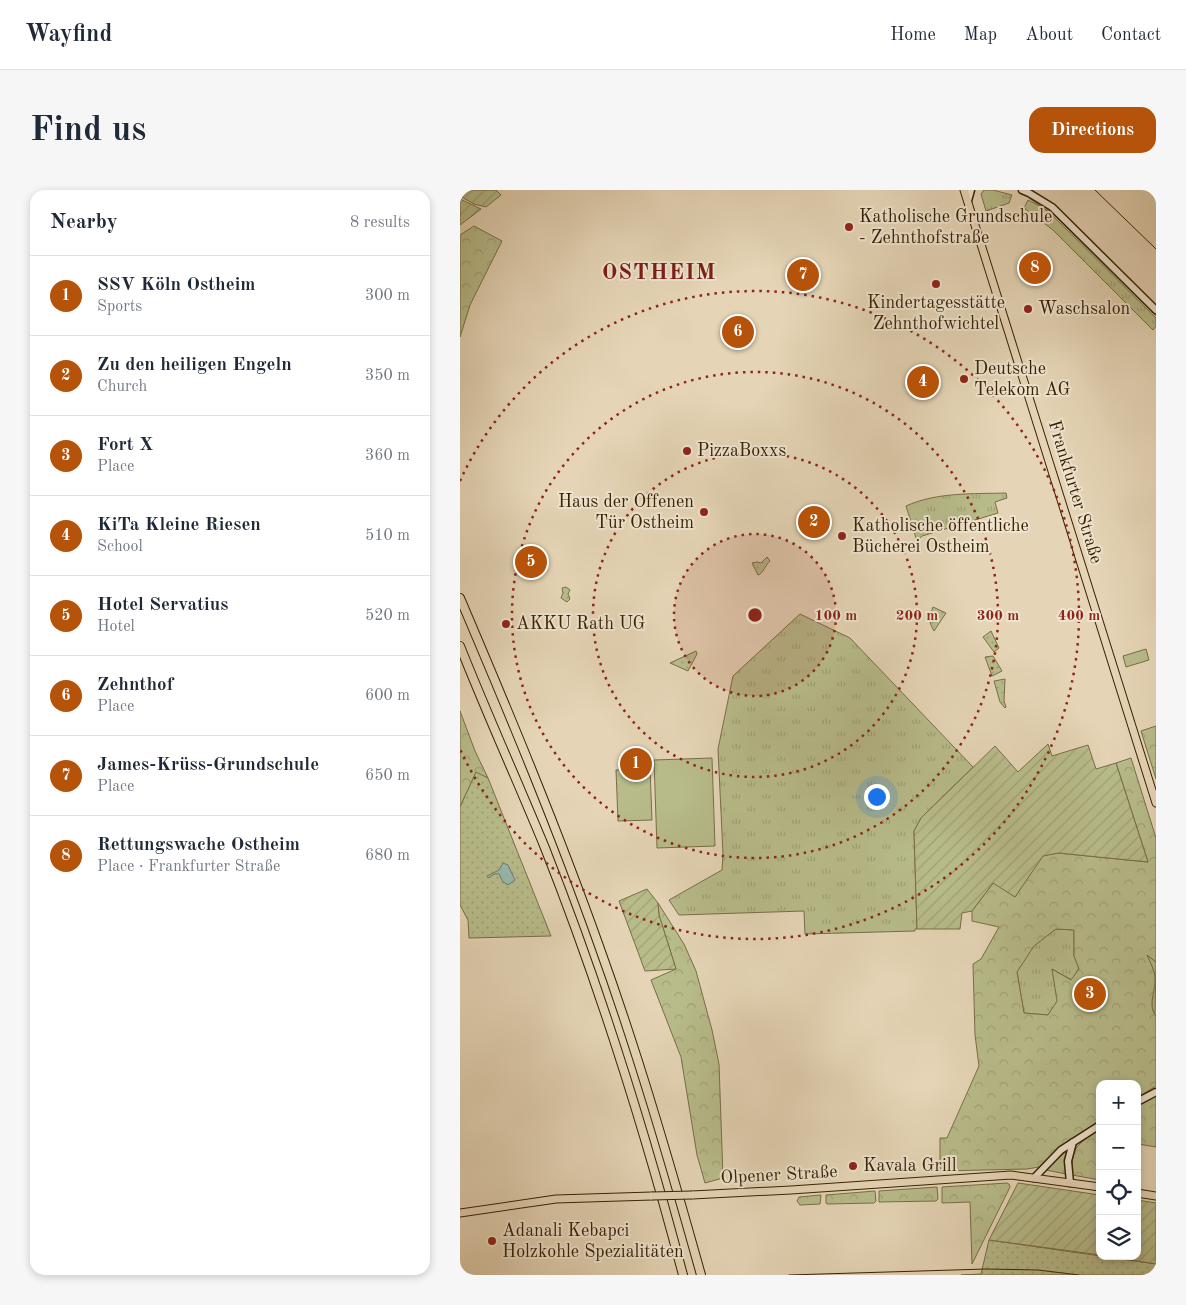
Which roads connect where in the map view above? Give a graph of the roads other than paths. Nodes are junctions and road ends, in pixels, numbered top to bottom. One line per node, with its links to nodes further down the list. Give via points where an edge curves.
1 (964, 190): 4 (main road, Frankfurter Straße)
2 (971, 190): 4 (main road)
3 (1022, 190): 5 (main road, via 1052,207)
4 (968, 201): 8 (main road, Frankfurter Straße)
5 (1156, 310)
6 (460, 598): 20 (highway, via 531,767 600,948 664,1142)
7 (460, 646): 19 (highway, via 545,848 584,953 647,1147)
8 (1156, 803)
9 (1156, 1092): 10 (main road)
10 (1141, 1100)
11 (1096, 1128): 12 (main road)
12 (1073, 1142): 13 (main road); 14 (main road, via 1068,1161)
13 (1034, 1178): 14 (main road, Olpener Straße); 18 (main road, Olpener Straße, bridge, via 1011,1175 692,1195 556,1199)
14 (1070, 1183): 15 (main road, Olpener Straße)
15 (1096, 1186)
16 (1141, 1194): 17 (main road)
17 (1156, 1196)
18 (460, 1213)
19 (683, 1275)
20 (701, 1275)

